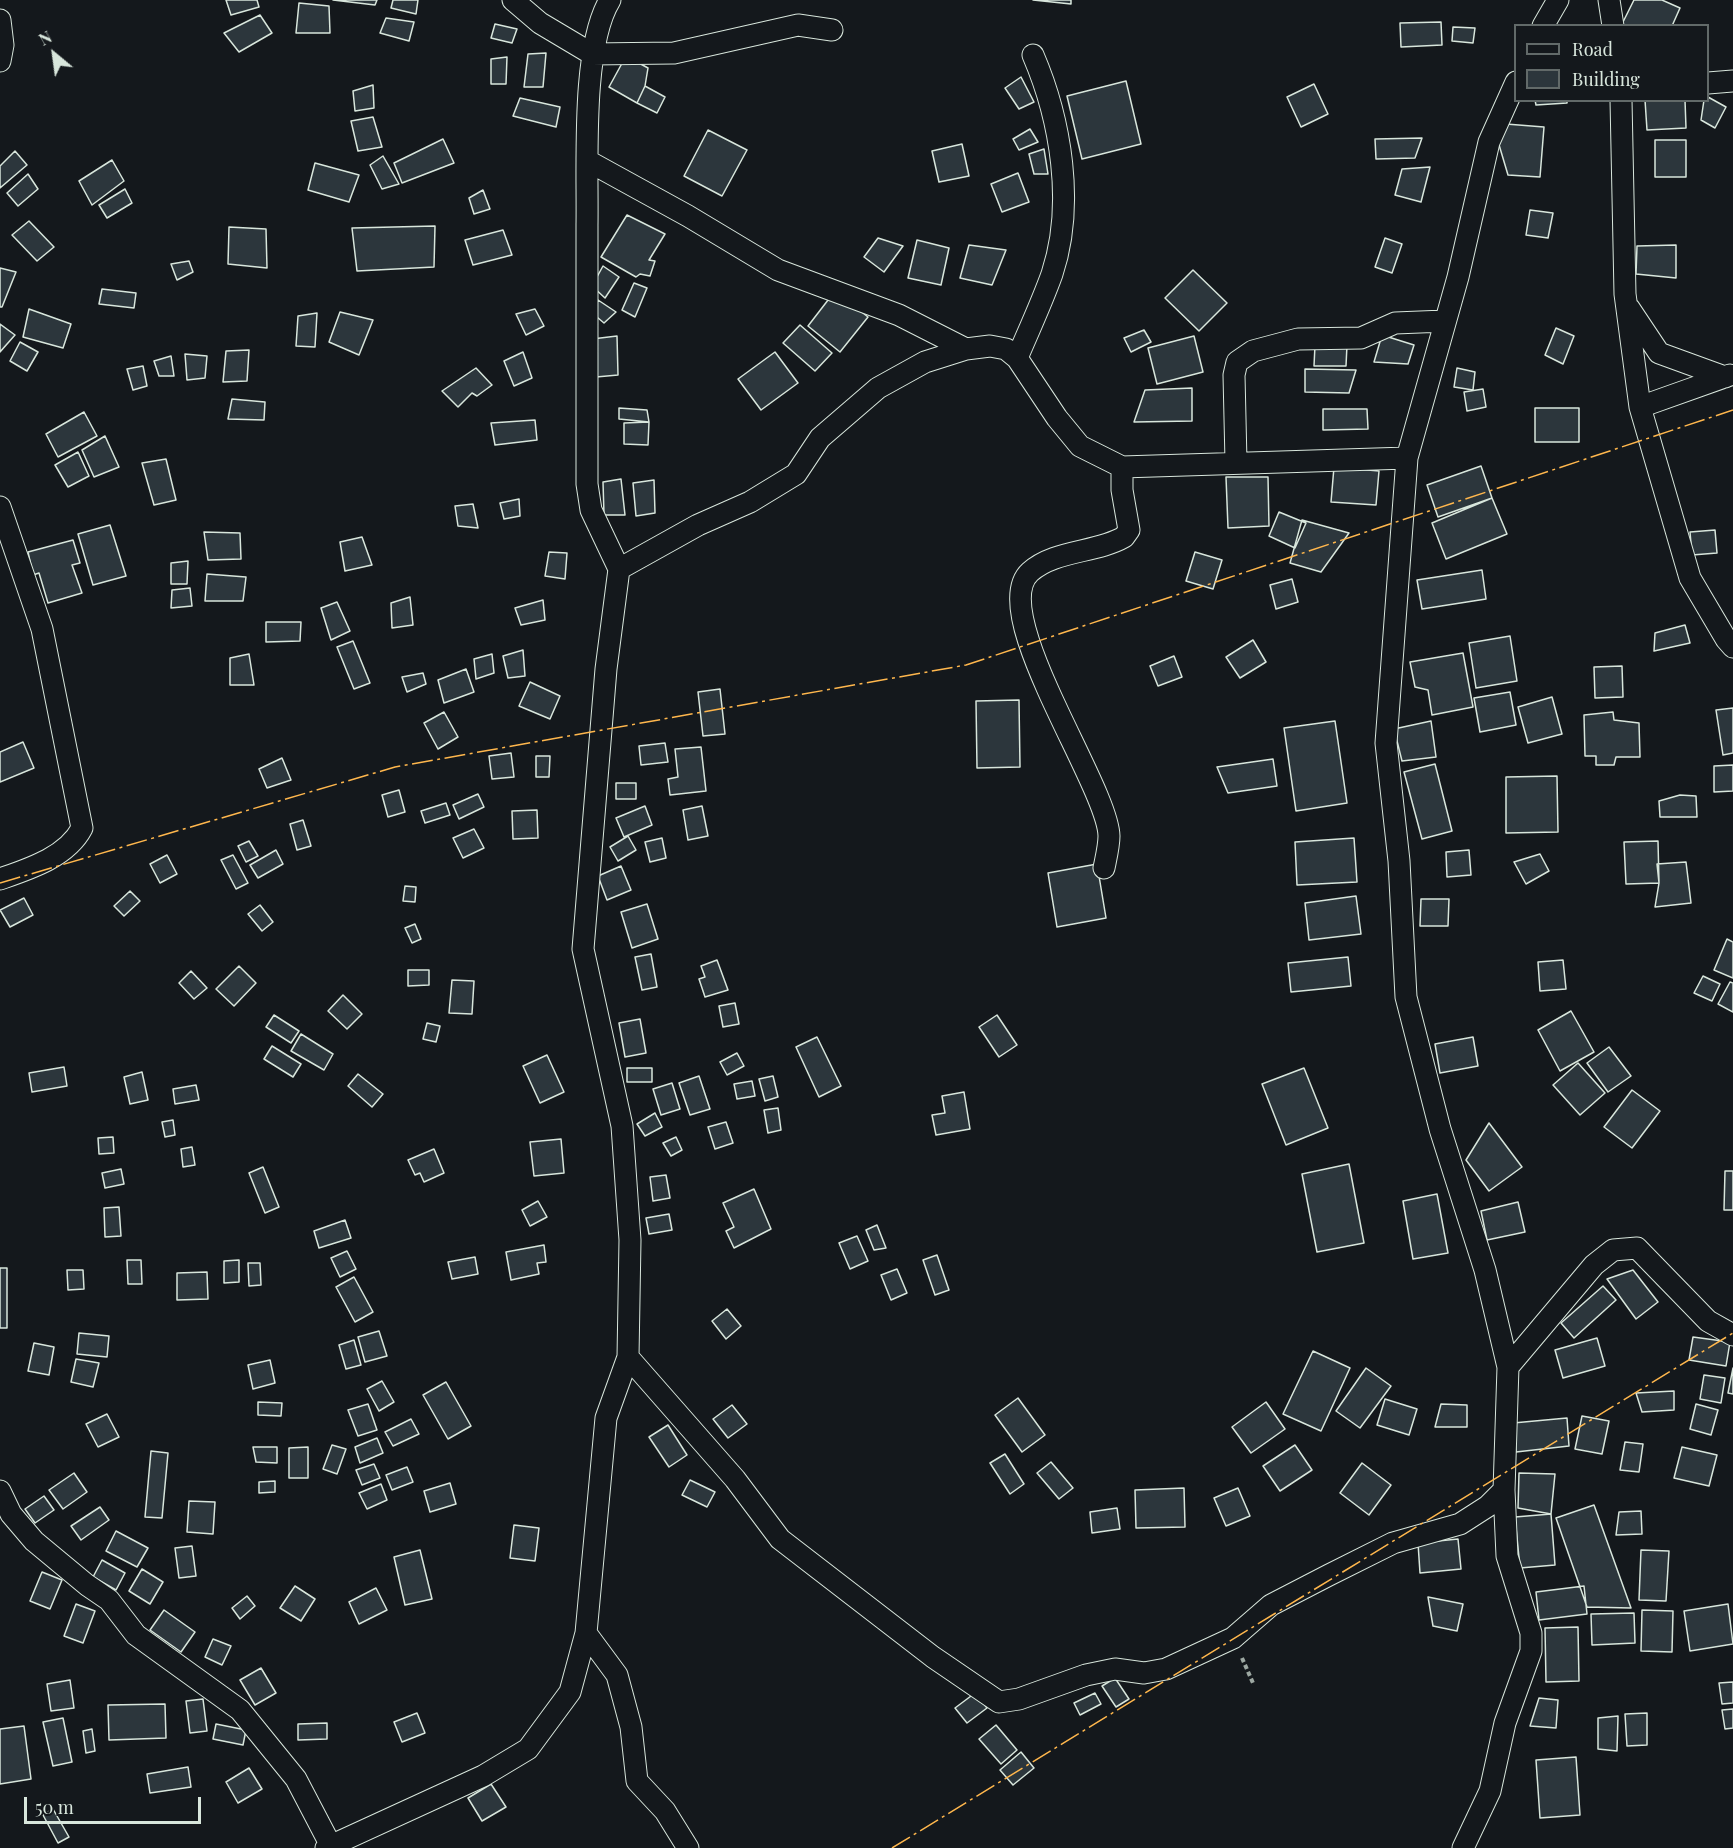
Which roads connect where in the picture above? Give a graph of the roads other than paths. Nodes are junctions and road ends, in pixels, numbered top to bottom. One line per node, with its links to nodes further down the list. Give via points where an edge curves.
1 (513, 0): 9 (street, via 540,23)
2 (610, 0): 9 (street)
3 (1558, 0): 6 (street)
4 (1609, 0): 7 (street)
5 (0, 20): 11 (street)
6 (1544, 24)
7 (1613, 24)
8 (832, 30): 9 (street, via 798,25 674,53)
9 (592, 54): 16 (street)
10 (1033, 55): 20 (street, via 1046,86 1061,155 1062,223 1052,272)
11 (0, 61)
12 (1733, 81): 13 (street)
13 (1709, 83)
14 (1514, 84): 18 (street, via 1489,142)
15 (1621, 102): 17 (street)
16 (588, 161): 19 (street, via 778,270 899,315); 27 (street, via 588,484 591,510)
17 (1627, 305): 21 (street, via 1659,353); 22 (street)
18 (1445, 321): 23 (street); 24 (street, via 1395,322 1361,338 1298,339 1253,351 1237,362 1234,375)
19 (966, 349): 20 (street, via 990,346 1006,349); 27 (street, via 925,362 878,388 820,438 796,474)
20 (1017, 358): 25 (street, via 1080,446)
21 (1729, 375): 22 (street)
22 (1640, 407): 28 (street, via 1690,578)
23 (1407, 458): 24 (street); 33 (street, via 1386,743 1399,861 1406,997 1440,1129 1485,1270)
24 (1236, 462): 25 (street)
25 (1122, 467): 29 (street, via 1129,530 1124,537 1031,570 1022,580 1021,600 1044,685 1095,792 1109,835)
26 (0, 507): 30 (street, via 42,629 82,828 66,849 25,871)
27 (619, 569): 32 (street, via 606,669 583,949 622,1126 630,1240)
28 (1733, 647)
29 (1104, 868)
30 (0, 879)
31 (1733, 1335): 33 (street, via 1708,1321 1637,1248 1613,1250 1593,1265)
32 (628, 1357): 34 (street, via 735,1479 780,1539 933,1657 999,1702 1115,1669 1144,1673 1166,1669 1233,1638 1272,1605 1393,1543 1460,1524); 36 (street, via 606,1418)
33 (1508, 1367): 34 (street)
34 (1504, 1490): 39 (street, via 1507,1556 1529,1619 1531,1651 1505,1723 1490,1791)
35 (0, 1491): 37 (street, via 11,1514 34,1541 109,1600 136,1635 240,1710 296,1779)
36 (586, 1633): 37 (street, via 570,1692 528,1749 483,1776); 38 (street, via 617,1675 631,1727 637,1781 665,1810)
37 (328, 1846)
38 (688, 1848)
39 (1463, 1848)

